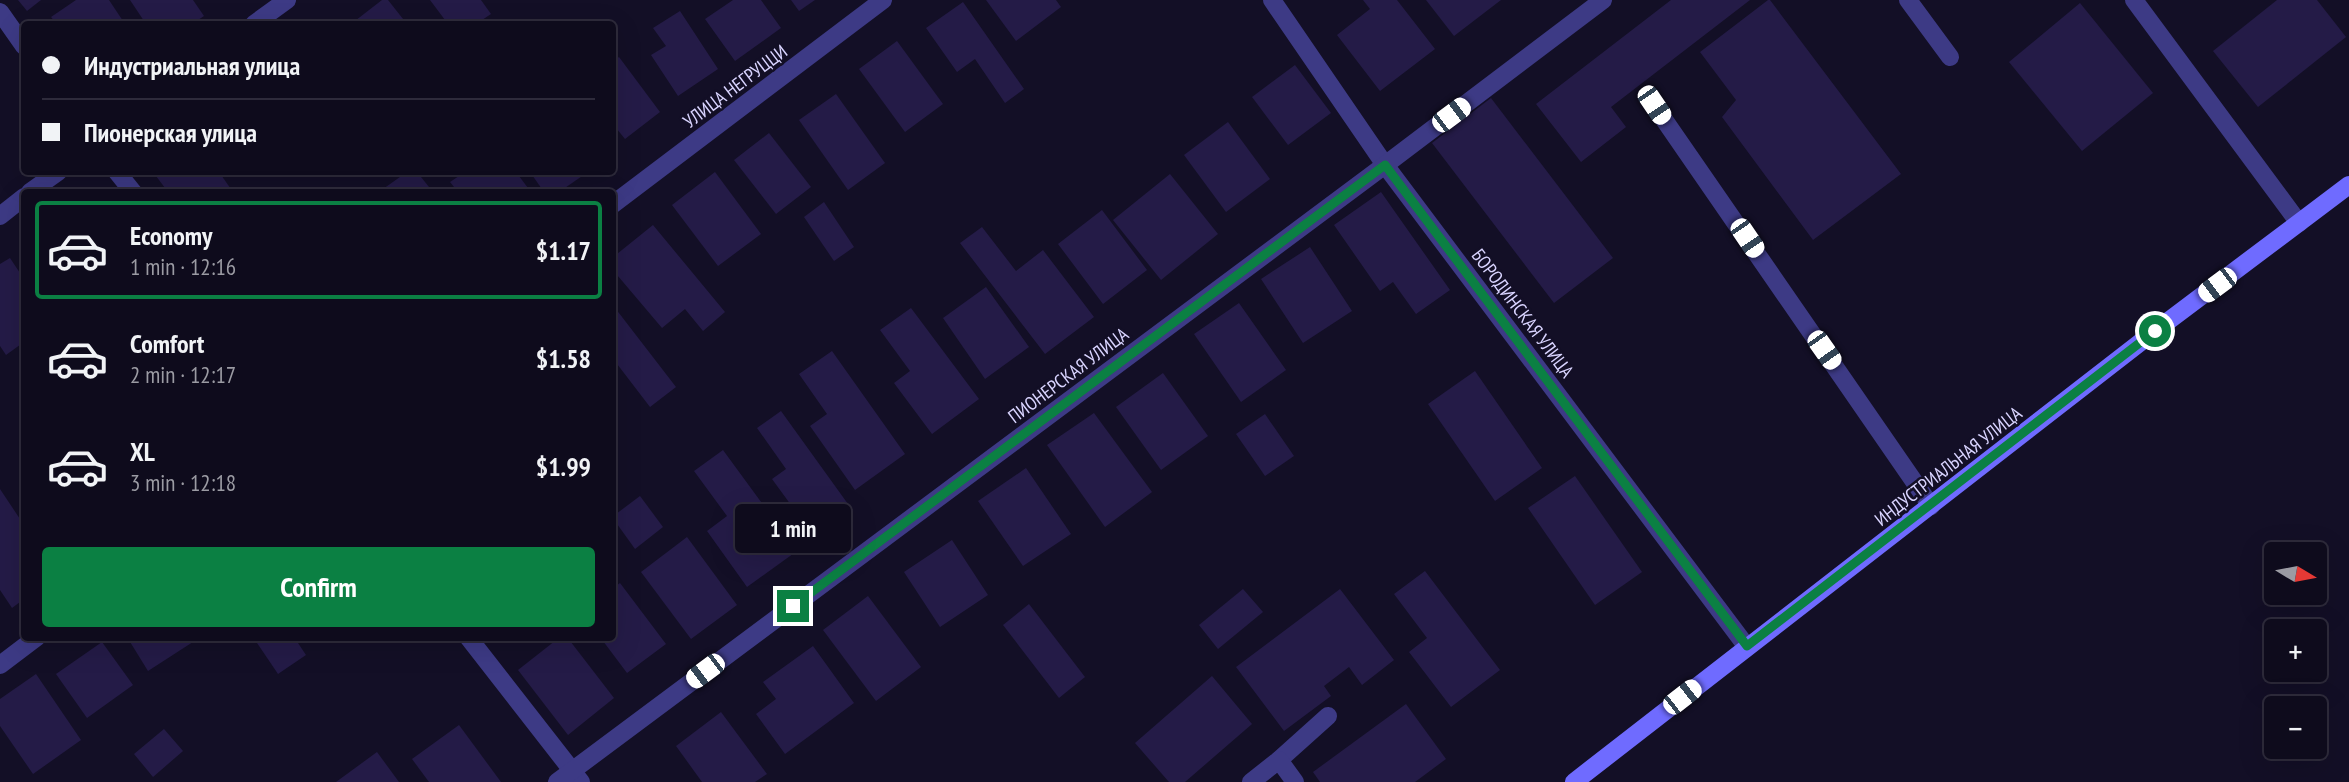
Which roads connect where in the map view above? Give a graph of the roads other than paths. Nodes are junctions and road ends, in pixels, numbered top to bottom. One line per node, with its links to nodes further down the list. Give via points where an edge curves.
1 (286, 0): 8 (street)
2 (883, 0): 19 (street, УЛИЦА НЕГРУЦЦИ)
3 (1272, 0): 12 (street, БОРОДИНСКАЯ УЛИЦА)
4 (1603, 0): 12 (street, ПИОНЕРСКАЯ УЛИЦА)
5 (1908, 0): 10 (street)
6 (2134, 0): 21 (street)
7 (0, 12): 9 (street)
8 (258, 21)
9 (21, 42)
10 (1950, 57)
11 (1654, 105): 22 (street)
12 (1385, 165): 25 (street, БОРОДИНСКАЯ УЛИЦА); 29 (street, ПИОНЕРСКАЯ УЛИЦА)
13 (54, 175): 16 (street)
14 (119, 175): 17 (street)
15 (2349, 185): 21 (main road, ИНДУСТРИАЛЬНАЯ УЛИЦА)
16 (34, 189)
17 (131, 189)
18 (21, 199): 20 (street)
19 (616, 202)
20 (0, 216)
21 (2299, 223): 22 (main road, ИНДУСТРИАЛЬНАЯ УЛИЦА)
22 (1931, 506): 25 (main road, ИНДУСТРИАЛЬНАЯ УЛИЦА)
23 (32, 641): 26 (street)
24 (471, 641): 29 (street)
25 (1747, 646): 33 (main road, ИНДУСТРИАЛЬНАЯ УЛИЦА)
26 (0, 665)
27 (1328, 716): 28 (street)
28 (1279, 760): 31 (street); 32 (street)
29 (577, 776): 30 (street, ПИОНЕРСКАЯ УЛИЦА)
30 (557, 782)
31 (1251, 782)
32 (1295, 782)
33 (1574, 782)

